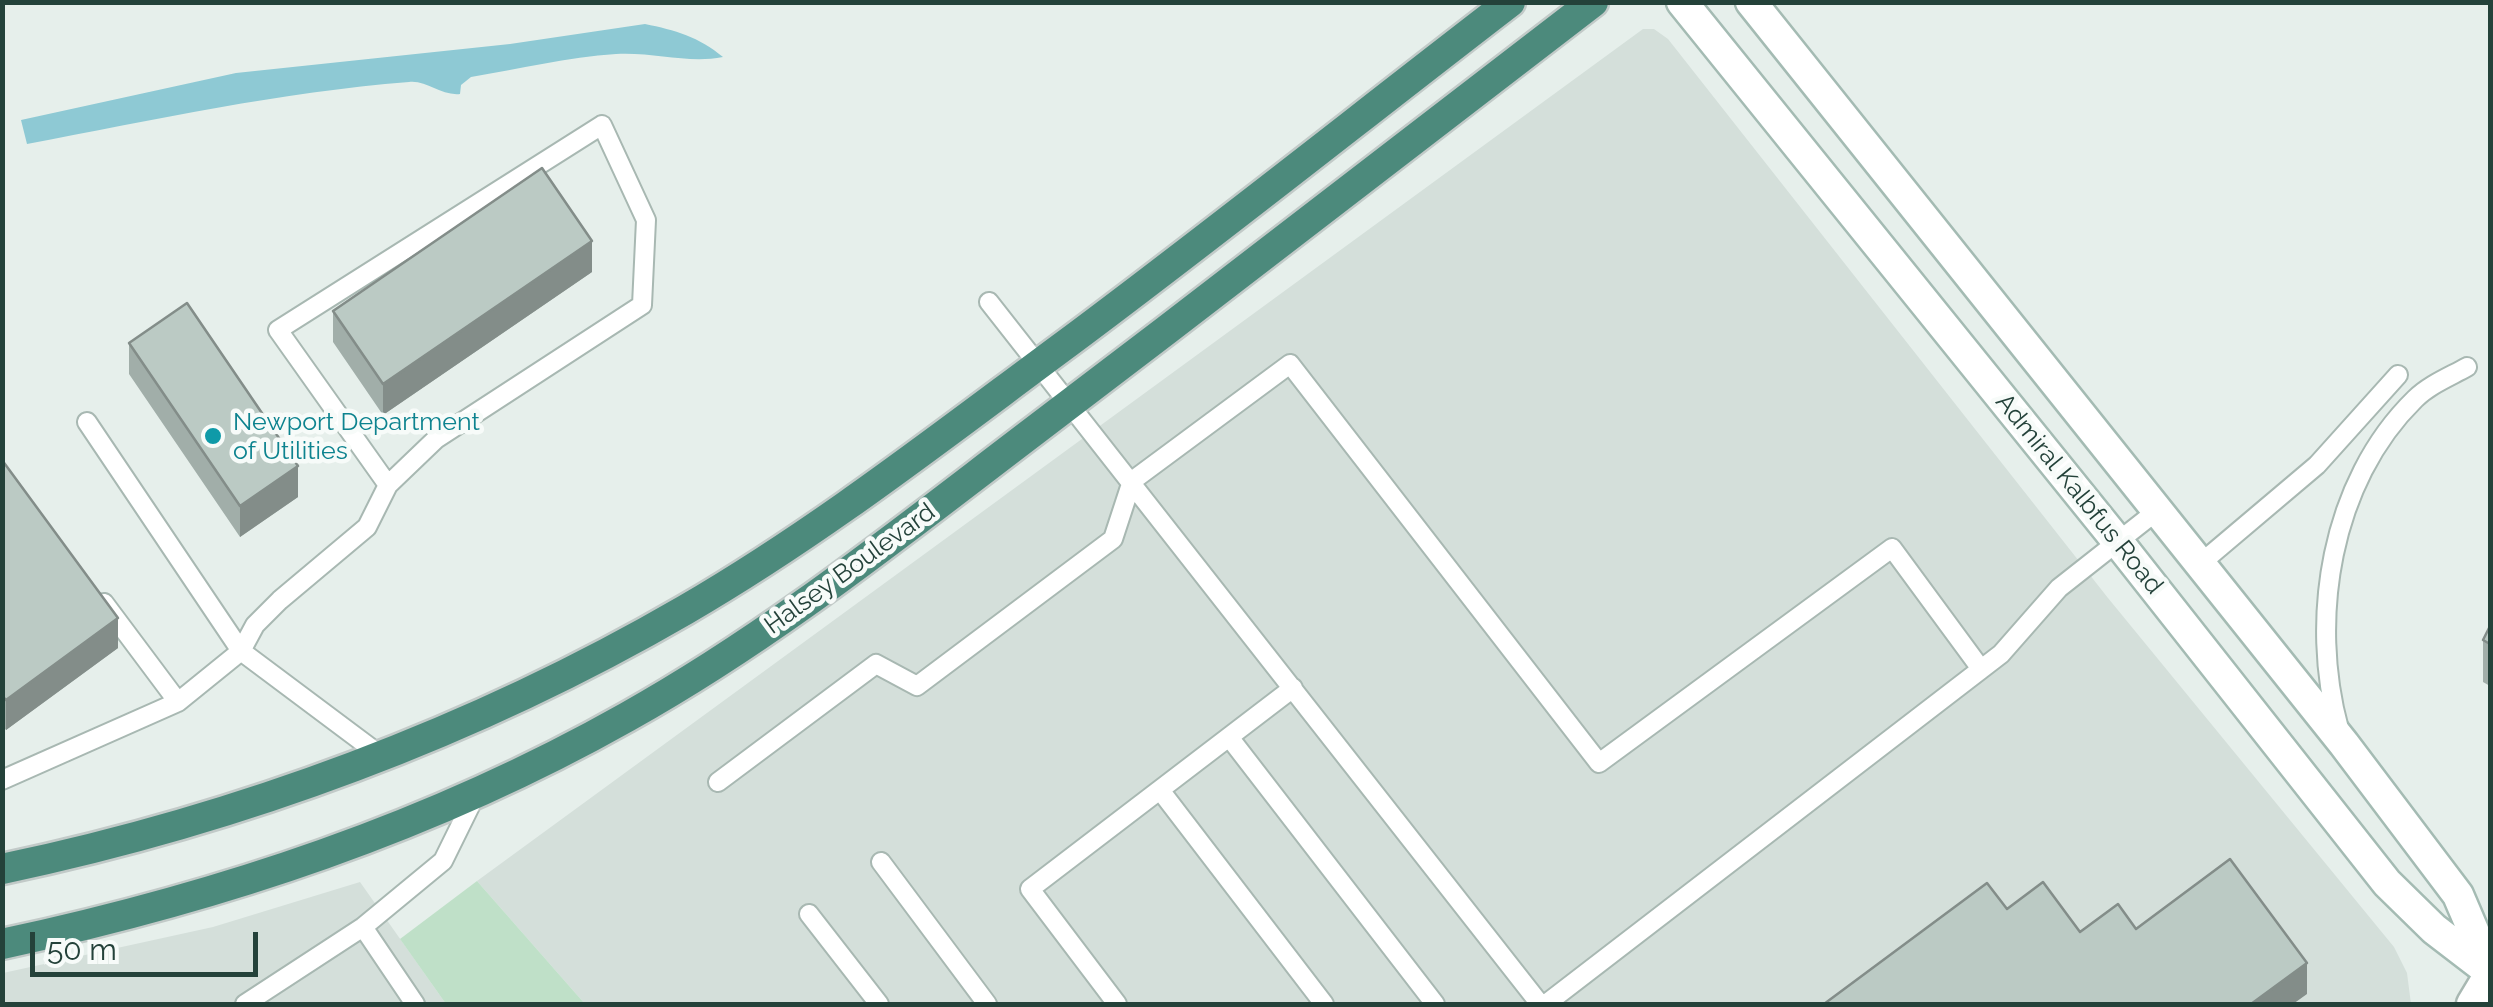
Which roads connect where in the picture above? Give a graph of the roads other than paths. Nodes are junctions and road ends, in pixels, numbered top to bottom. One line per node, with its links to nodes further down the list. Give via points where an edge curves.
1 (1510, 2): 6 (highway, Halsey Boulevard)
2 (1593, 2): 9 (highway, Halsey Boulevard)
3 (1682, 2): 14 (main road, Admiral Kalbfus Road)
4 (1751, 2): 13 (main road, Admiral Kalbfus Road)
5 (989, 302): 6 (lane)
6 (1039, 365): 9 (lane); 23 (highway, Halsey Boulevard, via 868,493 712,594 532,690)
7 (2467, 367): 22 (lane, via 2402,414 2368,467 2335,543 2326,589 2326,671)
8 (2398, 376): 15 (lane, via 2317,465)
9 (1071, 403): 11 (lane); 27 (highway, Halsey Boulevard, via 768,630 626,718)
10 (87, 422): 17 (lane)
11 (1132, 481): 18 (lane, via 1290,364 1599,762 1892,548); 19 (lane); 25 (lane, via 1113,539 916,686 876,664)
12 (388, 485): 12 (lane, via 278,330 602,126 646,220 642,305 436,439); 17 (lane, via 367,527 280,600)
13 (2158, 510): 14 (lane); 15 (main road, Admiral Kalbfus Road)
14 (2118, 542): 18 (lane, via 2059,588); 33 (main road, Admiral Kalbfus Road, via 2387,883)
15 (2201, 563): 22 (main road, Admiral Kalbfus Road)
16 (96, 592): 20 (lane)
17 (241, 652): 20 (lane); 23 (lane)
18 (1981, 669): 41 (lane)
19 (1294, 688): 21 (lane); 41 (lane)
20 (178, 702): 24 (lane)
21 (1229, 737): 26 (lane); 40 (lane)
22 (2344, 744): 33 (main road, Admiral Kalbfus Road, via 2458,895)
23 (380, 755): 29 (highway, Halsey Boulevard, via 205,816)
24 (2, 780)
25 (718, 782)
26 (1160, 790): 38 (lane, via 1030,889); 39 (lane)
27 (476, 794): 31 (lane, via 443,861); 32 (highway, Halsey Boulevard, via 270,874)
28 (881, 862): 37 (lane)
29 (2, 868)
30 (809, 914): 36 (lane)
31 (363, 927): 34 (lane); 35 (lane)
32 (2, 944)
33 (2491, 972): 42 (main road)
34 (245, 1004)
35 (415, 1004)
36 (879, 1004)
37 (987, 1004)
38 (1117, 1004)
39 (1324, 1004)
40 (1435, 1004)
41 (1543, 1004)
42 (2472, 1004)

